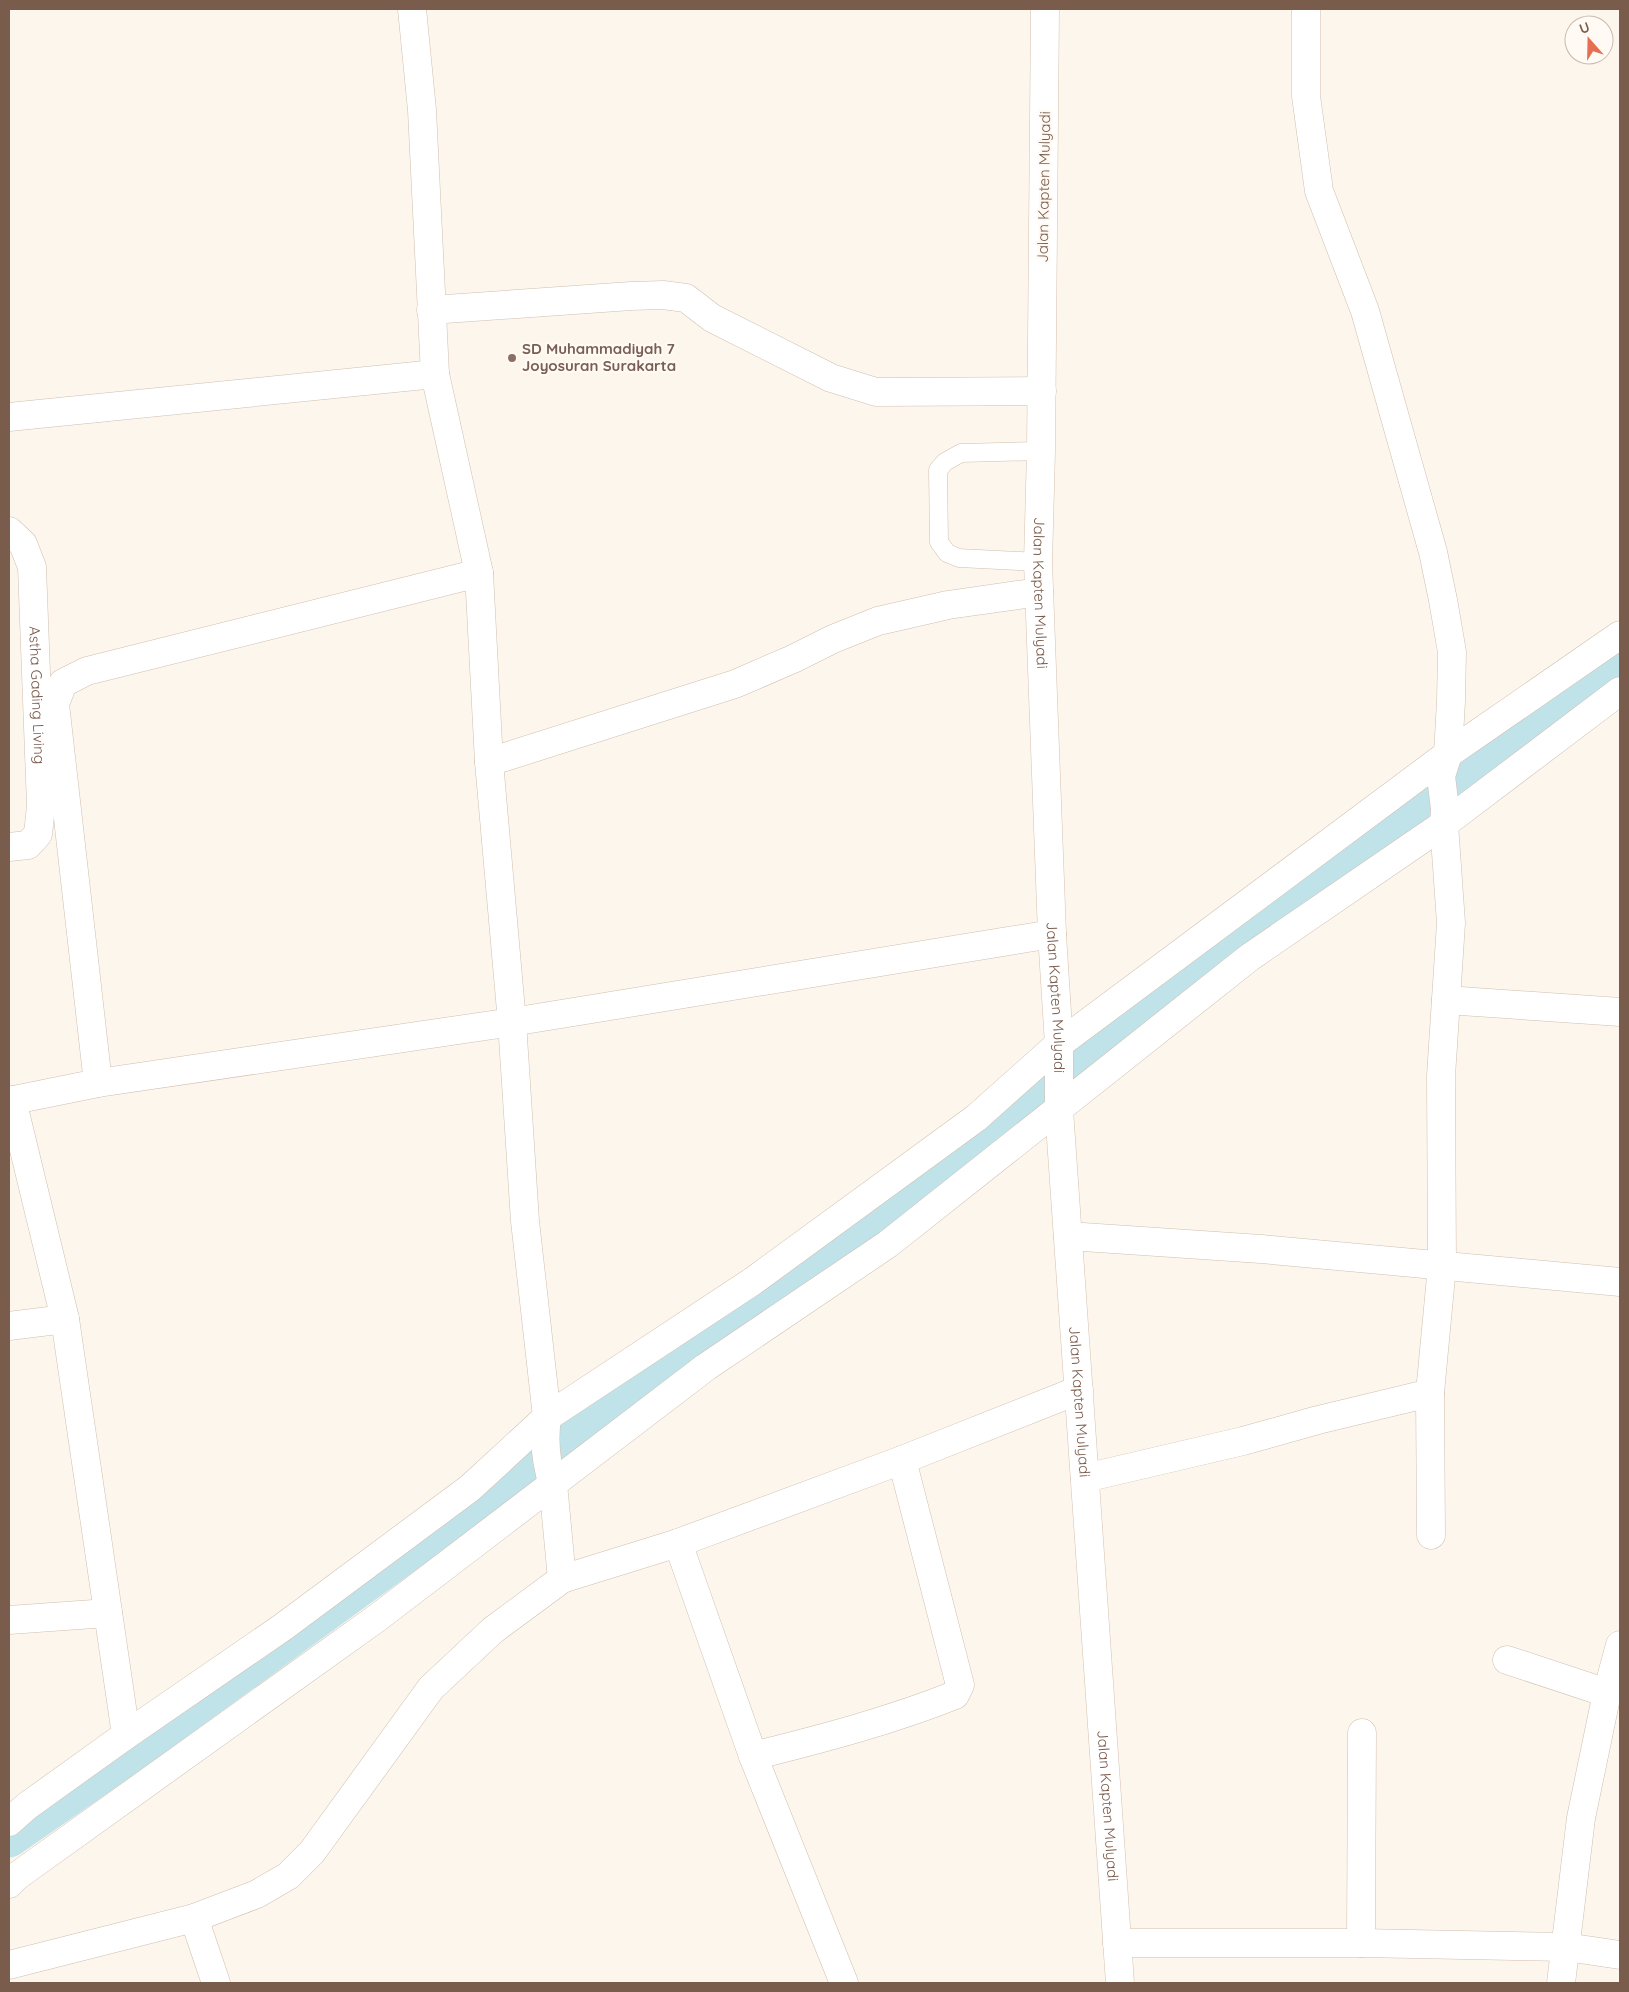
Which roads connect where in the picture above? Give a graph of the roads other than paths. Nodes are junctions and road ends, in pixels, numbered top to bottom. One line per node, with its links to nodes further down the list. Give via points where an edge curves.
1 (412, 9): 4 (street, via 422,110)
2 (1045, 9): 6 (street, Jalan Kapten Mulyadi)
3 (1306, 9): 16 (street, via 1306,96 1318,191 1365,311 1433,552 1443,600 1452,652)
4 (431, 310): 5 (street); 6 (street, via 631,296 686,298 712,318 831,378 876,392)
5 (435, 374): 7 (street); 11 (street)
6 (1042, 391): 8 (street, Jalan Kapten Mulyadi)
7 (9, 417)
8 (1041, 451): 10 (street, Jalan Kapten Mulyadi); 10 (lane, via 961,453 938,470 939,542 947,553 959,558)
9 (9, 531): 18 (street, Astha Gading Living, via 24,544 32,567 41,806 38,834 28,845)
10 (1038, 562): 12 (street, Jalan Kapten Mulyadi)
11 (479, 573): 15 (street); 24 (street, via 87,671 63,683 55,704)
12 (1039, 592): 15 (street, via 948,605 878,621 735,684); 19 (street, Jalan Kapten Mulyadi)
13 (1620, 635): 16 (street)
14 (1620, 691): 17 (street)
15 (489, 762): 22 (street)
16 (1444, 765): 17 (street); 23 (street)
17 (1444, 816): 20 (street, via 1451,923); 26 (street, via 1250,957)
18 (9, 847)
19 (1052, 934): 22 (street); 23 (street, Jalan Kapten Mulyadi)
20 (1446, 1000): 21 (street); 28 (street, via 1442,1076)
21 (1620, 1012)
22 (512, 1022): 24 (street); 34 (street, via 525,1221)
23 (1059, 1049): 26 (street, Jalan Kapten Mulyadi); 34 (street, via 976,1118 754,1281)
24 (98, 1083): 25 (street)
25 (11, 1101): 30 (street)
26 (1059, 1106): 27 (street, Jalan Kapten Mulyadi); 37 (street, via 888,1244)
27 (1068, 1236): 28 (street); 32 (street, Jalan Kapten Mulyadi)
28 (1442, 1266): 29 (street); 33 (street)
29 (1620, 1282)
30 (65, 1319): 31 (street); 41 (street)
31 (9, 1326)
32 (1079, 1390): 35 (street); 36 (street, Jalan Kapten Mulyadi)
33 (1430, 1393): 36 (street); 38 (street)
34 (546, 1425): 37 (street); 47 (street, via 470,1488 283,1627)
35 (902, 1460): 39 (street); 48 (street, via 960,1685 958,1692 852,1731)
36 (1085, 1478): 52 (street, Jalan Kapten Mulyadi)
37 (551, 1479): 40 (street); 50 (street, via 377,1618)
38 (1431, 1535)
39 (678, 1543): 40 (street); 48 (street)
40 (562, 1579): 51 (street, via 492,1630 431,1688 312,1852 288,1876 257,1894)
41 (108, 1613): 42 (street); 47 (street)
42 (9, 1620)
43 (1620, 1645): 45 (street)
44 (1507, 1660): 45 (street)
45 (1608, 1693): 54 (street, via 1581,1818)
46 (1362, 1733): 53 (street)
47 (126, 1735): 49 (street)
48 (753, 1756): 58 (street)
49 (9, 1822)
50 (9, 1884)
51 (194, 1918): 56 (street); 57 (street)
52 (1117, 1943): 53 (street); 59 (street, Jalan Kapten Mulyadi)
53 (1361, 1943): 54 (street)
54 (1566, 1947): 55 (street); 60 (street)
55 (1620, 1955)
56 (9, 1965)
57 (216, 1983)
58 (844, 1983)
59 (1120, 1983)
60 (1561, 1983)

